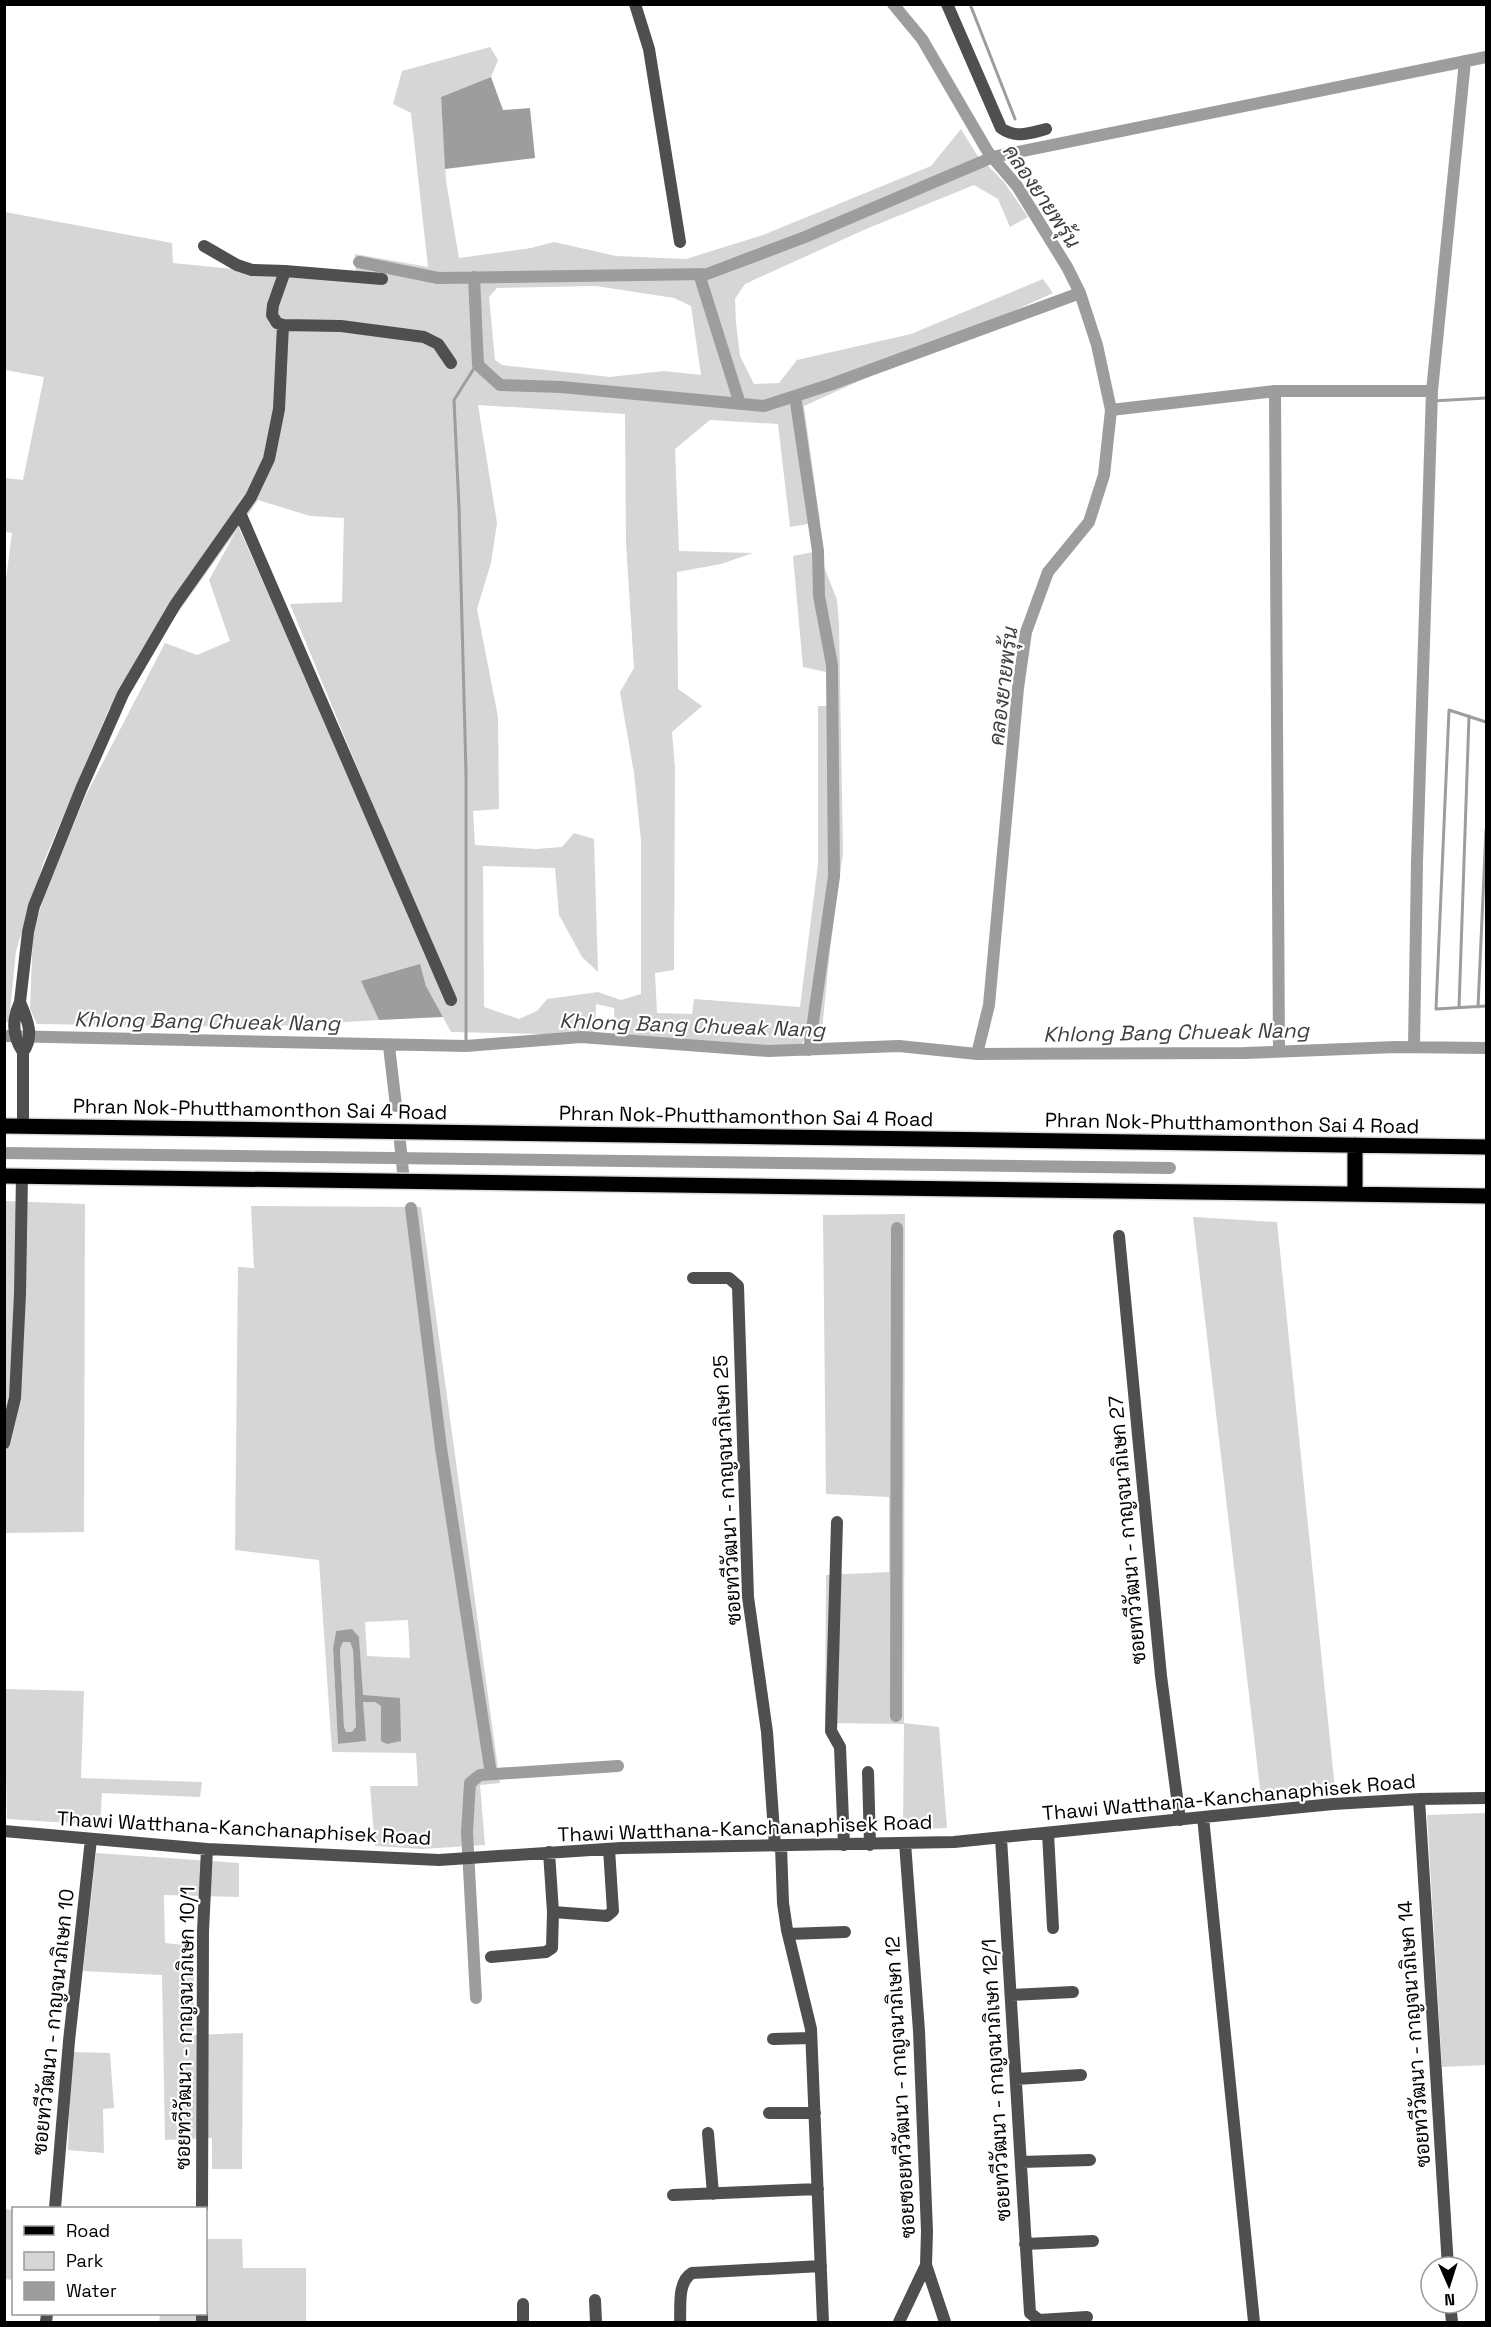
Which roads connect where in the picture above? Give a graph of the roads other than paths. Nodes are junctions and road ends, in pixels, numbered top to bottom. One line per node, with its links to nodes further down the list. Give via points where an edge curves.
1 (635, 4): 4 (street, via 649,49)
2 (947, 4): 3 (street, via 1001,128 1009,134 1022,135)
3 (1046, 129)
4 (680, 242)
5 (204, 246): 6 (street, via 237,266)
6 (285, 271): 7 (street); 8 (street, via 272,315)
7 (382, 279)
8 (283, 325): 9 (street, via 340,326 424,338 438,344); 10 (street, via 279,409 273,442 260,481)
9 (451, 363)
10 (240, 513): 11 (street); 13 (street, via 175,605 123,694 34,906 26,942 20,1009 29,1032 22,1048)
11 (451, 1000)
12 (4, 1126): 13 (main road, Phran Nok-Phutthamonthon Sai 4 Road)
13 (23, 1126): 14 (main road, Phran Nok-Phutthamonthon Sai 4 Road)
14 (1355, 1145): 15 (main road, Phran Nok-Phutthamonthon Sai 4 Road); 18 (main road)
15 (1486, 1147)
16 (4, 1176): 17 (main road)
17 (22, 1176): 18 (main road); 22 (street, via 15,1398)
18 (1355, 1194): 19 (main road)
19 (1486, 1196)
20 (1119, 1236): 28 (street, ซอยทวีวัฒนา - กาญจนาภิเษก 27, via 1161,1676)
21 (693, 1278): 36 (street, ซอยทวีวัฒนา - กาญจนาภิเษก 25, via 729,1278 738,1286 748,1597)
22 (4, 1443)
23 (837, 1522): 34 (street, via 831,1731 840,1747)
24 (868, 1772): 35 (street)
25 (1486, 1798): 26 (street, Thawi Watthana-Kanchanaphisek Road)
26 (1419, 1799): 27 (street, Thawi Watthana-Kanchanaphisek Road); 63 (street, ซอยทวีวัฒนา - กาญจนาภิเษก 14)
27 (1203, 1817): 28 (street, Thawi Watthana-Kanchanaphisek Road); 75 (street)
28 (1180, 1820): 30 (street, Thawi Watthana-Kanchanaphisek Road)
29 (4, 1831): 32 (street, Thawi Watthana-Kanchanaphisek Road)
30 (1048, 1833): 31 (street, Thawi Watthana-Kanchanaphisek Road); 41 (street)
31 (1001, 1838): 33 (street, Thawi Watthana-Kanchanaphisek Road); 46 (street, ซอยทวีวัฒนา - กาญจนาภิเษก 12/1)
32 (91, 1839): 37 (street, Thawi Watthana-Kanchanaphisek Road); 59 (street, ซอยทวีวัฒนา - กาญจนาภิเษก 10)
33 (905, 1843): 35 (street, Thawi Watthana-Kanchanaphisek Road); 64 (street, ซอยซอยทวีวัฒนา - กาญจนาภิเษก 12, via 919,2031)
34 (843, 1845): 35 (street, Thawi Watthana-Kanchanaphisek Road); 36 (street, Thawi Watthana-Kanchanaphisek Road)
35 (870, 1845)
36 (778, 1846): 38 (street, Thawi Watthana-Kanchanaphisek Road); 43 (street, ซอยทวีวัฒนา - กาญจนาภิเษก 25)
37 (207, 1849): 39 (street, Thawi Watthana-Kanchanaphisek Road, via 446,1859); 60 (street, ซอยทวีวัฒนา - กาญจนาภิเษก 10/1)
38 (609, 1850): 39 (street, Thawi Watthana-Kanchanaphisek Road); 40 (street, via 611,1914)
39 (549, 1852): 40 (street)
40 (553, 1912): 44 (street, via 552,1948 546,1952)
41 (1053, 1928)
42 (845, 1932): 43 (street)
43 (788, 1934): 47 (street, ซอยทวีวัฒนา - กาญจนาภิเษก 25)
44 (491, 1957)
45 (1073, 1992): 46 (street)
46 (1011, 1995): 50 (street, ซอยทวีวัฒนา - กาญจนาภิเษก 12/1)
47 (811, 2038): 48 (street); 52 (street, ซอยทวีวัฒนา - กาญจนาภิเษก 25)
48 (773, 2039)
49 (1081, 2075): 50 (street)
50 (1016, 2079): 55 (street, ซอยทวีวัฒนา - กาญจนาภิเษก 12/1)
51 (769, 2113): 52 (street)
52 (815, 2113): 56 (street, ซอยทวีวัฒนา - กาญจนาภิเษก 25)
53 (708, 2133): 57 (street)
54 (1090, 2160): 55 (street)
55 (1021, 2162): 62 (street, ซอยทวีวัฒนา - กาญจนาภิเษก 12/1)
56 (818, 2189): 57 (street); 65 (street, ซอยทวีวัฒนา - กาญจนาภิเษก 25)
57 (713, 2194): 58 (street)
58 (672, 2196)
59 (55, 2207)
60 (202, 2207)
61 (1093, 2241): 62 (street)
62 (1025, 2244): 68 (street, ซอยทวีวัฒนา - กาญจนาภิเษก 12/1, via 1033,2318)
63 (1447, 2255)
64 (926, 2265): 73 (street, ซอยซอยทวีวัฒนา - กาญจนาภิเษก 12); 74 (street)
65 (821, 2266): 71 (street, via 692,2273 683,2284); 72 (street, ซอยทวีวัฒนา - กาญจนาภิเษก 25)
66 (595, 2300): 70 (street)
67 (523, 2304): 69 (street)
68 (1087, 2318)
69 (523, 2322)
70 (596, 2322)
71 (680, 2322)
72 (823, 2322)
73 (899, 2322)
74 (945, 2322)
75 (1254, 2322)

